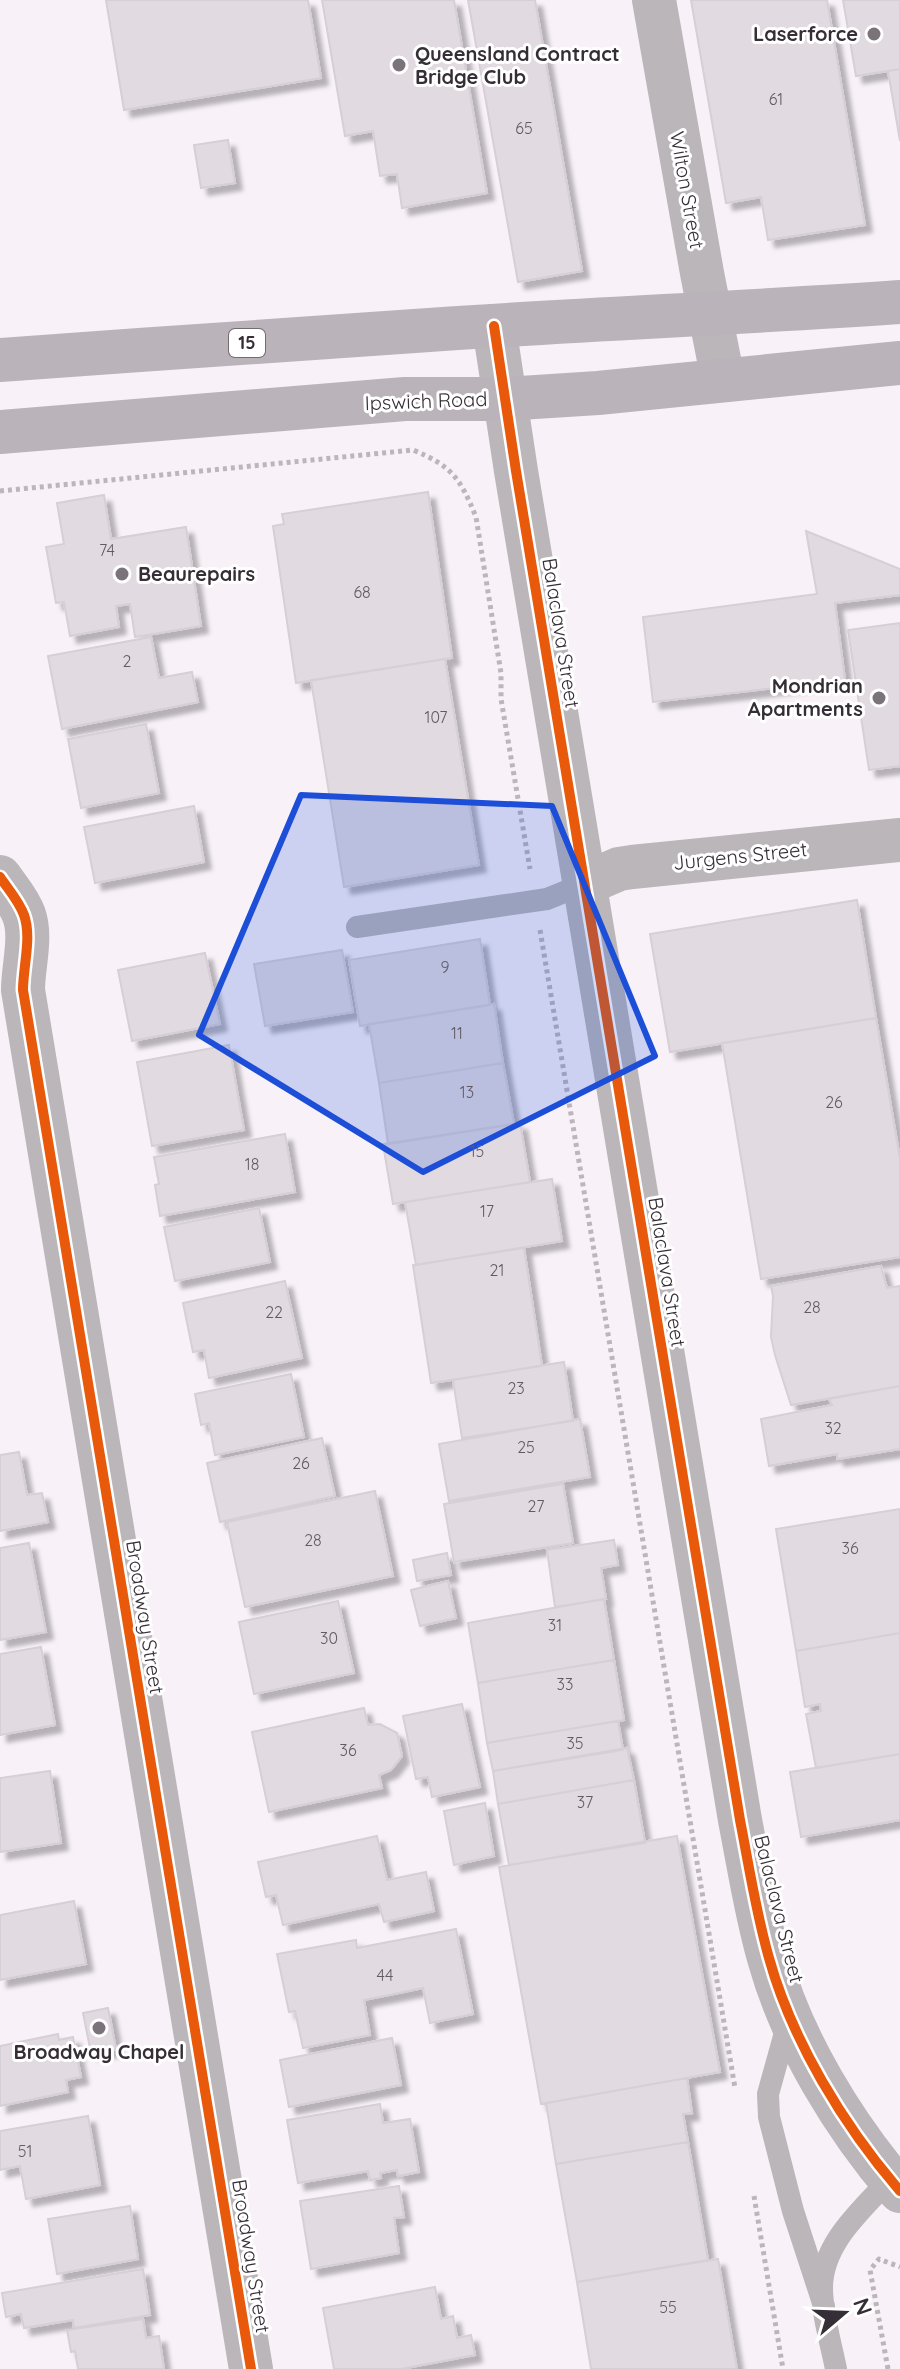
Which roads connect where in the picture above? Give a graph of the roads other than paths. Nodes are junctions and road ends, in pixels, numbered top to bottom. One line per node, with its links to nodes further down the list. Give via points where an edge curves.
1 (654, 0): 3 (street, Wilton Street)
2 (900, 302): 3 (highway, 15)
3 (710, 315): 4 (highway, 15); 7 (street, Wilton Street)
4 (494, 326): 5 (highway, 15); 8 (street, Balaclava Street)
5 (0, 360)
6 (900, 363): 7 (highway, Ipswich Road)
7 (723, 380): 8 (highway, Ipswich Road)
8 (504, 399): 9 (highway, Ipswich Road, via 405,399); 12 (street, Balaclava Street)
9 (0, 432)
10 (900, 840): 12 (street, Jurgens Street, via 632,867)
11 (0, 877): 17 (street, Broadway Street, via 19,905 27,930 23,990)
12 (584, 884): 13 (lane, via 547,899); 14 (street, Balaclava Street, via 740,1820 769,1957)
13 (357, 927)
14 (790, 2015): 15 (street, Balaclava Street, via 829,2090); 16 (lane, via 768,2094 769,2117)
15 (895, 2185): 16 (lane, via 852,2221 832,2249 824,2272)
16 (824, 2306): 18 (lane)
17 (251, 2369)
18 (836, 2369)

